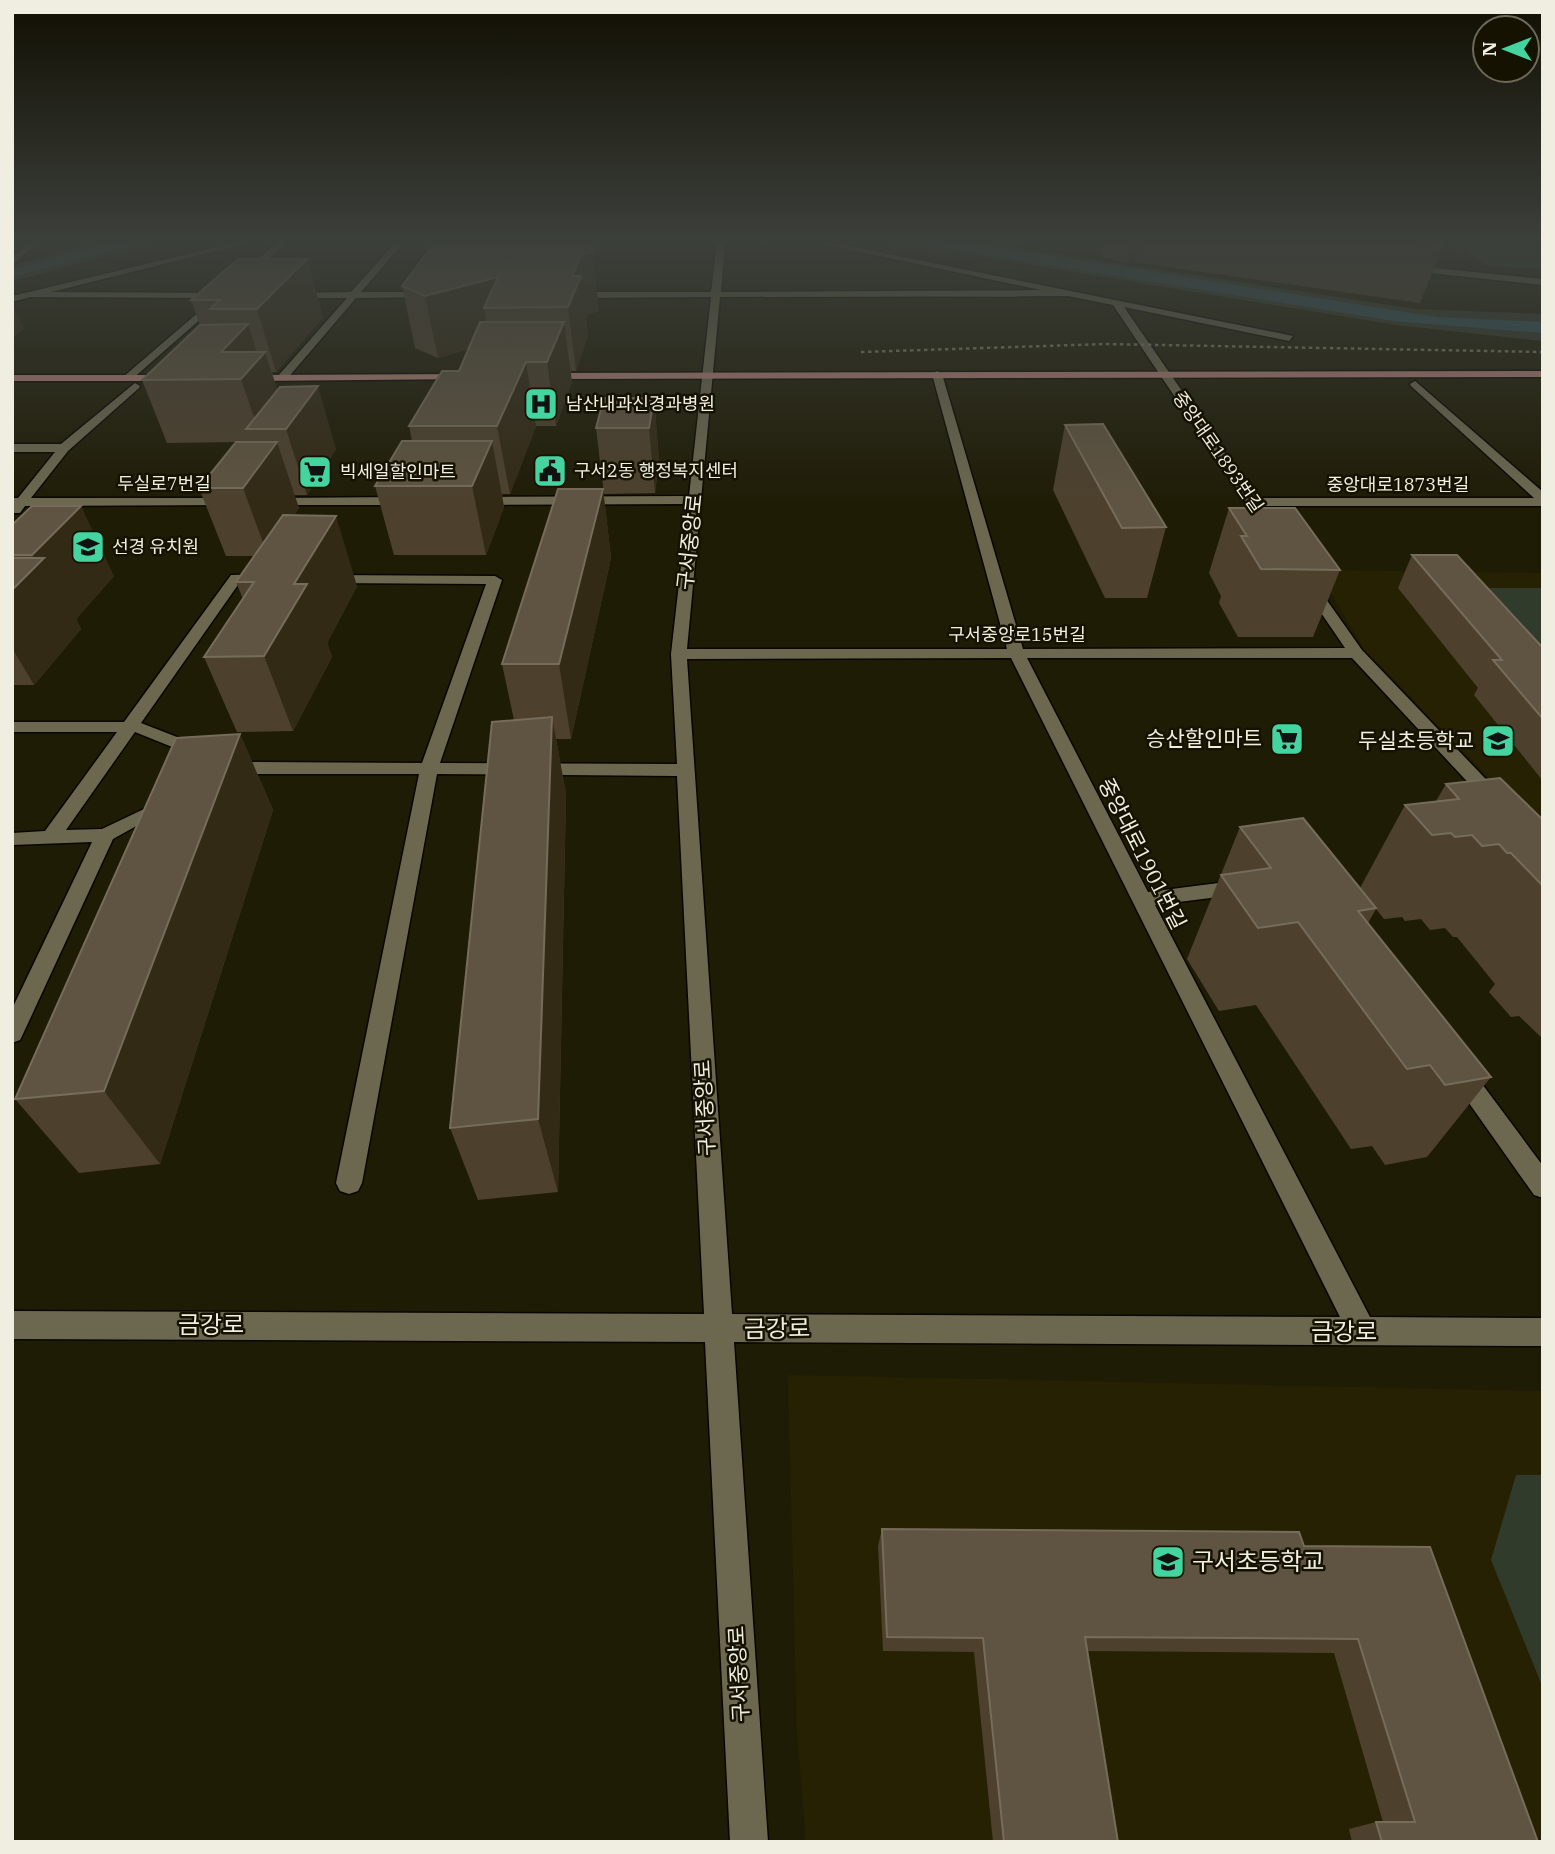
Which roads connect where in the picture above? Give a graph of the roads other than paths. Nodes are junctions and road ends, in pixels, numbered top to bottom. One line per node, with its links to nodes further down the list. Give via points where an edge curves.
1 (186, 330): 15 (street)
2 (323, 330): 10 (street)
3 (711, 330): 12 (street, 구서중앙로)
4 (1134, 330): 14 (street, 중앙대로1893번길)
5 (1247, 330): 6 (street)
6 (1289, 338)
7 (1543, 374): 14 (main road)
8 (528, 376): 12 (main road)
9 (473, 377): 10 (main road)
10 (282, 378): 17 (main road, via 232,382)
11 (12, 379): 15 (main road)
12 (706, 379): 13 (main road); 18 (main road); 24 (street, 구서중앙로)
13 (939, 379): 14 (main road); 34 (street, 중앙대로1901번길)
14 (1167, 379): 19 (main road); 28 (street, 중앙대로1893번길)
15 (131, 382): 16 (main road); 21 (main road); 23 (street)
16 (178, 382)
17 (483, 384)
18 (539, 384)
19 (1415, 384): 20 (main road); 27 (street)
20 (1543, 384)
21 (12, 386)
22 (12, 448): 23 (street)
23 (64, 448): 29 (street)
24 (694, 500): 26 (street); 33 (street, 구서중앙로)
25 (419, 501): 29 (street, 두실로7번길)
26 (460, 501)
27 (1543, 501): 28 (street, 중앙대로1873번길)
28 (1253, 502): 30 (street, 중앙대로1893번길)
29 (15, 506)
30 (1282, 545)
31 (1304, 578): 32 (street)
32 (1356, 653): 34 (street, 구서중앙로15번길); 42 (street)
33 (679, 654): 34 (street, 구서중앙로15번길); 39 (street, 구서중앙로)
34 (1017, 655): 47 (street, 중앙대로1901번길)
35 (12, 727): 36 (street)
36 (127, 727): 37 (street, via 138,727); 38 (street, via 236,578 495,580); 44 (street)
37 (239, 768): 38 (street); 40 (street)
38 (429, 769): 39 (street); 50 (street)
39 (686, 770): 53 (street, 구서중앙로)
40 (215, 780)
41 (178, 799): 43 (street)
42 (1505, 810)
43 (105, 835): 44 (street); 48 (street)
44 (51, 837): 45 (street)
45 (12, 839)
46 (1268, 883): 47 (street)
47 (1139, 900): 54 (street, 중앙대로1901번길)
48 (12, 1034)
49 (1447, 1054): 51 (street)
50 (349, 1183)
51 (1543, 1187)
52 (12, 1325): 53 (street, 금강로)
53 (718, 1330): 54 (street, 금강로); 56 (street, 구서중앙로)
54 (1362, 1332): 55 (street, 금강로)
55 (1543, 1332)
56 (749, 1842)

